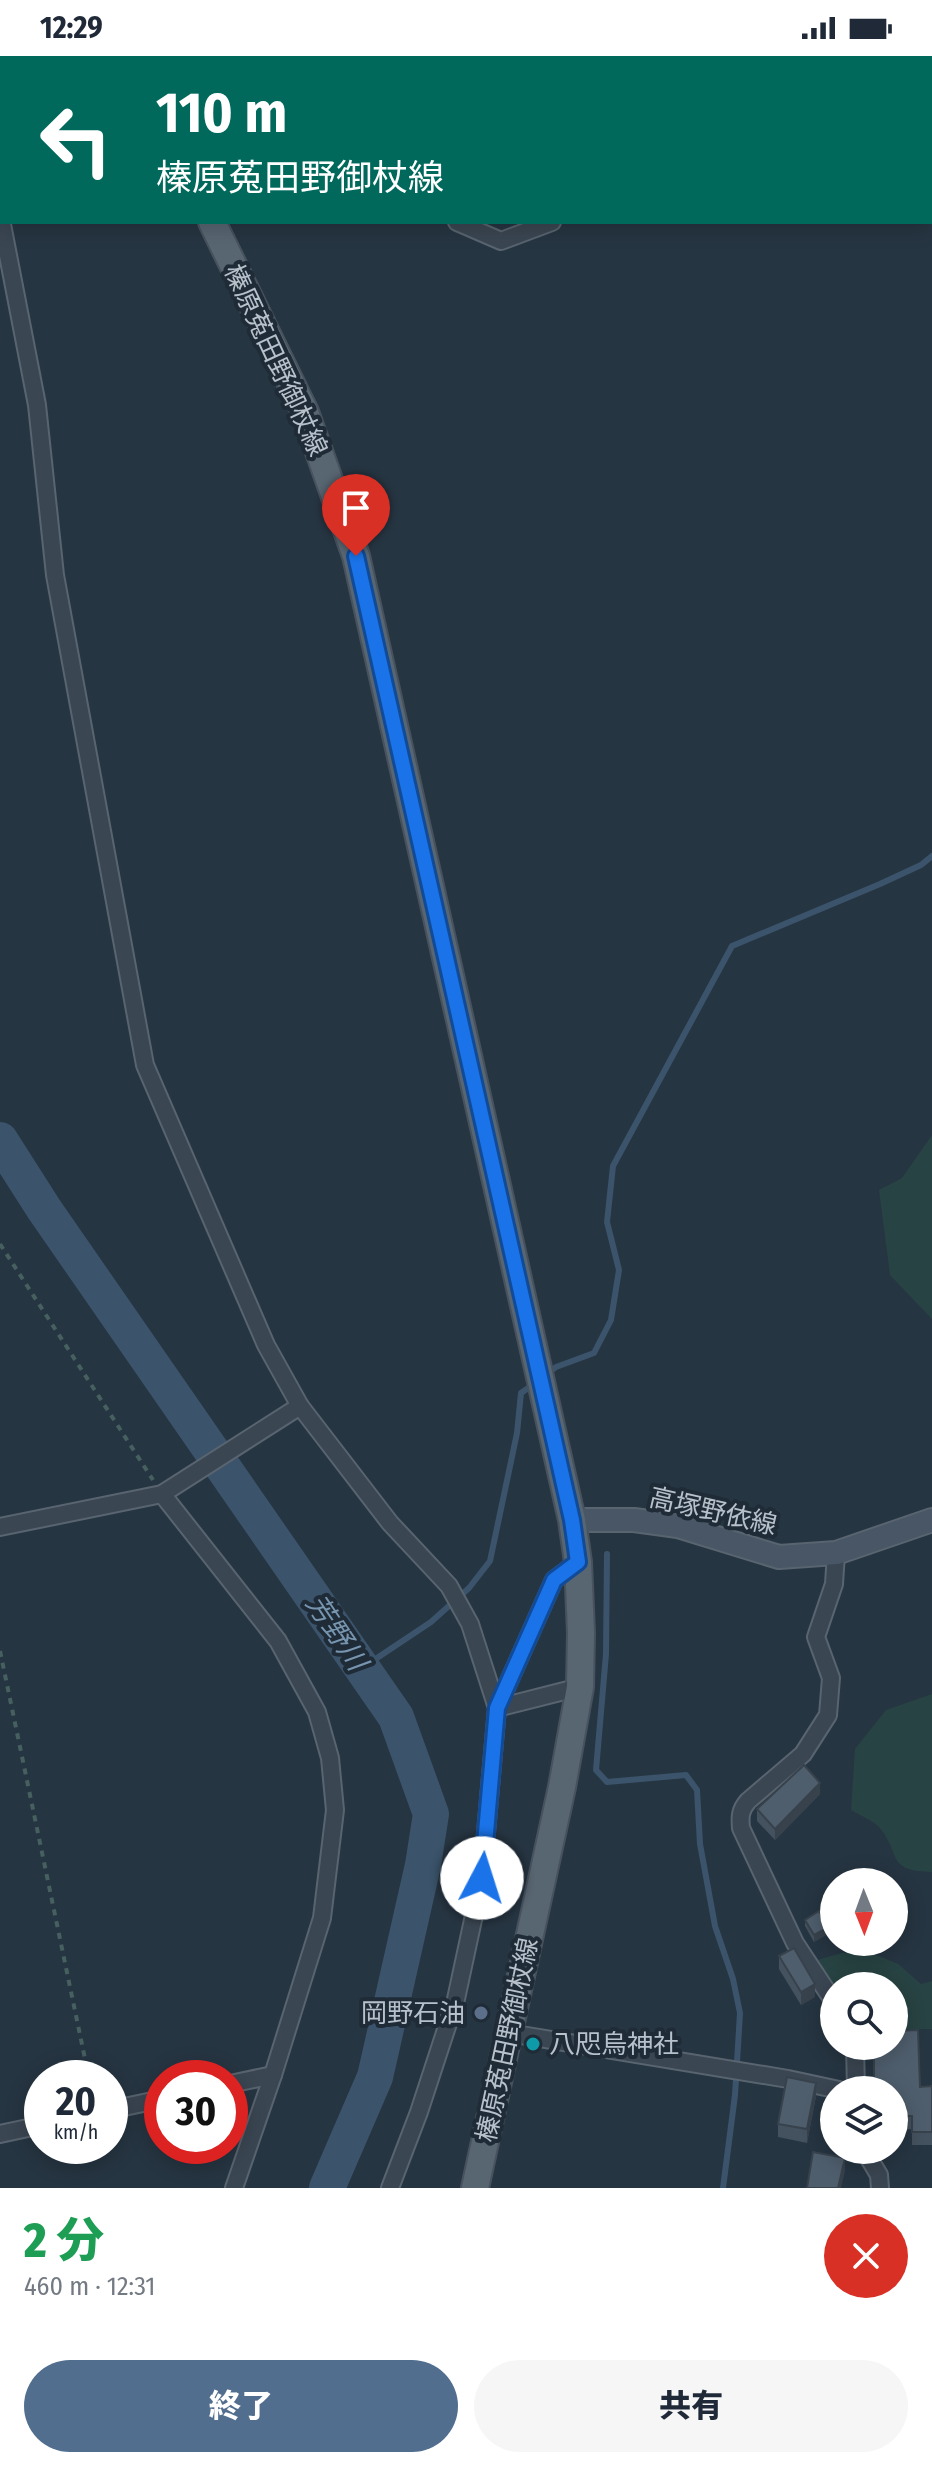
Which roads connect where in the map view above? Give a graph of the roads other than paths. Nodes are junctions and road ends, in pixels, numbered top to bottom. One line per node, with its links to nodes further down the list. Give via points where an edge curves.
1 (2, 224): 5 (street, via 37,405 55,575 145,1065)
2 (213, 224): 7 (main road, 榛原菟田野御杖線, via 305,412 356,556)
3 (462, 224): 4 (street, via 501,241)
4 (547, 224)
5 (295, 1409): 6 (street); 13 (street, via 449,1586 470,1624)
6 (168, 1490): 9 (street); 16 (street, via 278,1641 317,1712 330,1758 335,1810 322,1918)
7 (572, 1520): 10 (main road, 高塚野依線, via 678,1526 779,1557); 11 (main road, 榛原菟田野御杖線)
8 (932, 1520): 10 (main road, 高塚野依線)
9 (0, 1527)
10 (836, 1553): 14 (street, via 834,1584 816,1637 831,1678 828,1715 803,1754 748,1801 740,1817 795,1943)
11 (578, 1562): 12 (main road, 榛原菟田野御杖線); 13 (street, via 554,1580)
12 (580, 1687): 13 (street); 15 (main road, 榛原菟田野御杖線)
13 (497, 1708): 23 (street, via 482,1878 456,1999)
14 (820, 1981)
15 (509, 2033): 18 (street); 24 (main road, 榛原菟田野御杖線)
16 (273, 2075): 17 (street); 22 (street)
17 (248, 2080)
18 (820, 2086)
19 (24, 2129): 20 (street)
20 (0, 2134)
21 (872, 2164): 25 (street)
22 (234, 2188)
23 (390, 2188)
24 (475, 2188)
25 (880, 2188)

